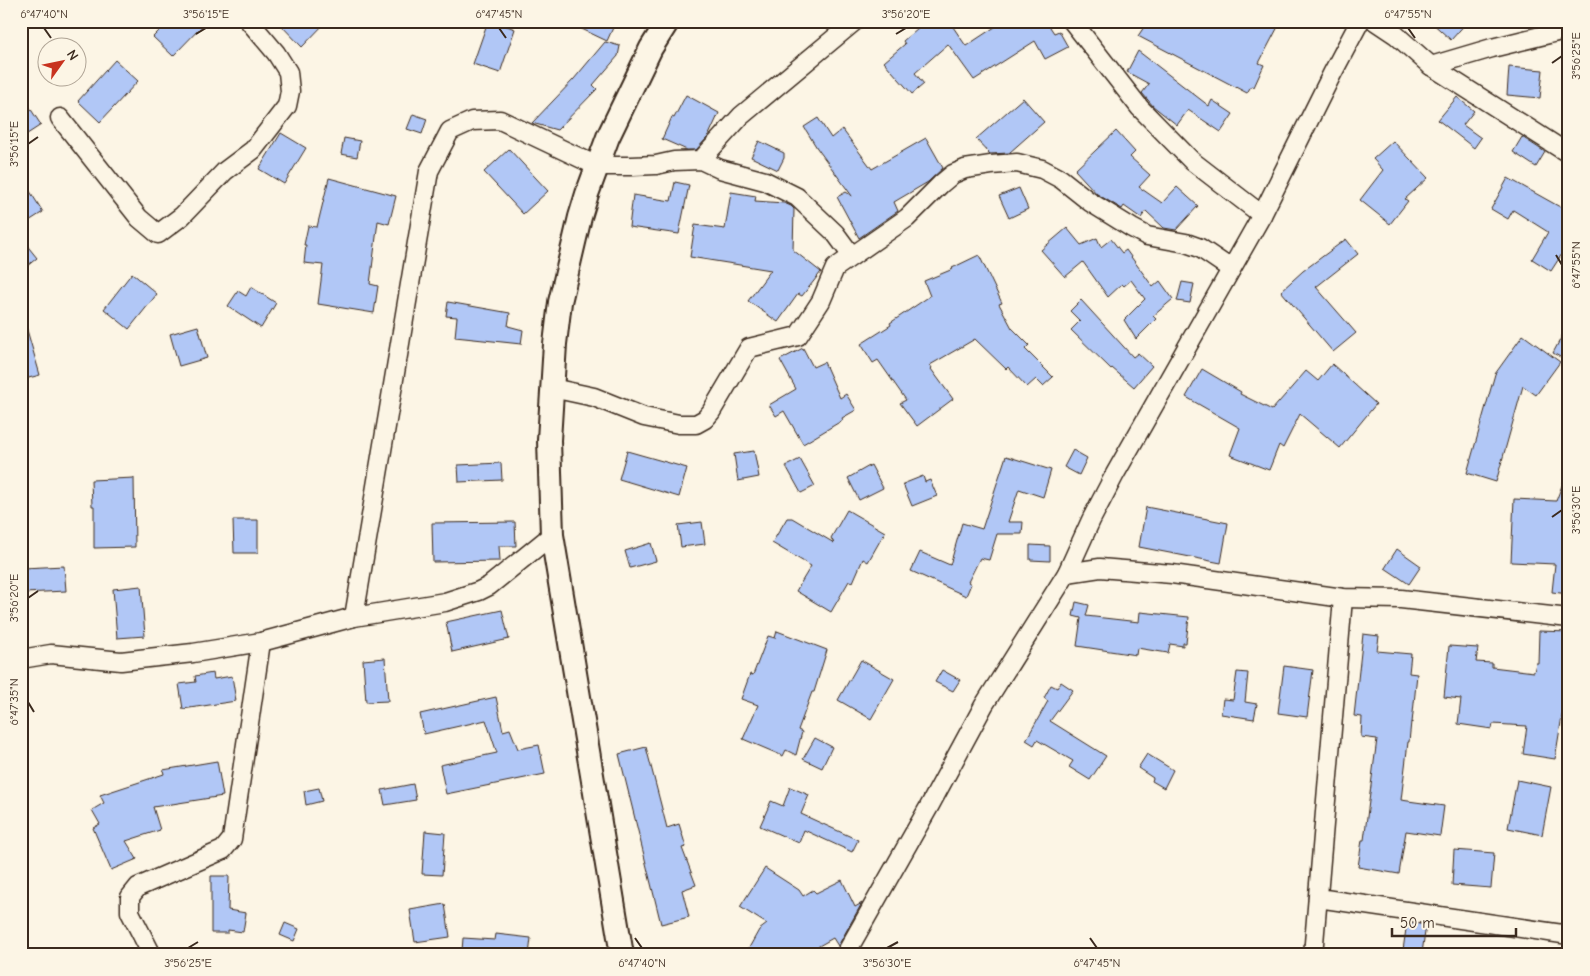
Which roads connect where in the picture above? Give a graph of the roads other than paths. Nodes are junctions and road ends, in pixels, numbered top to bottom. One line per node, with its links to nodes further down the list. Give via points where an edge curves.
1 (249, 21): 9 (street, via 288,72 290,91 287,106 253,150 225,171 182,216 158,234 139,218)
2 (668, 21): 12 (street, via 651,48)
3 (855, 21): 11 (street, via 741,116)
4 (1072, 21): 13 (street, via 1140,108 1192,161)
5 (1360, 21): 13 (street)
6 (1374, 21): 8 (street, via 1396,35)
7 (1569, 30): 8 (street)
8 (1431, 66): 10 (street)
9 (60, 118)
10 (1569, 154)
11 (701, 160): 12 (street); 14 (street, via 720,169 765,181 796,197 835,233)
12 (597, 166): 16 (street, via 580,217 560,302); 20 (street, via 500,120 472,121 450,131 429,171)
13 (1262, 215): 15 (street)
14 (852, 256): 15 (street, via 907,218 953,174 965,169 1017,163 1061,179 1090,202 1147,236 1200,248); 16 (street, via 835,268 821,301 798,336 749,348 711,412 696,424 644,417 594,397)
15 (1231, 269): 18 (street, via 1115,474)
16 (552, 388): 17 (street, via 549,440)
17 (552, 535): 20 (street, via 479,591 445,602); 27 (street)
18 (1067, 573): 19 (street, via 1100,568); 28 (street, via 984,705)
19 (1343, 598): 21 (street, via 1401,599); 24 (street)
20 (354, 617): 22 (street)
21 (1569, 618)
22 (262, 642): 23 (street, via 121,661 51,654); 26 (street, via 232,840 223,850 138,887 130,897 130,912)
23 (21, 658)
24 (1318, 898): 25 (street); 29 (street)
25 (1569, 935)
26 (152, 955)
27 (622, 955)
28 (846, 955)
29 (1313, 955)

